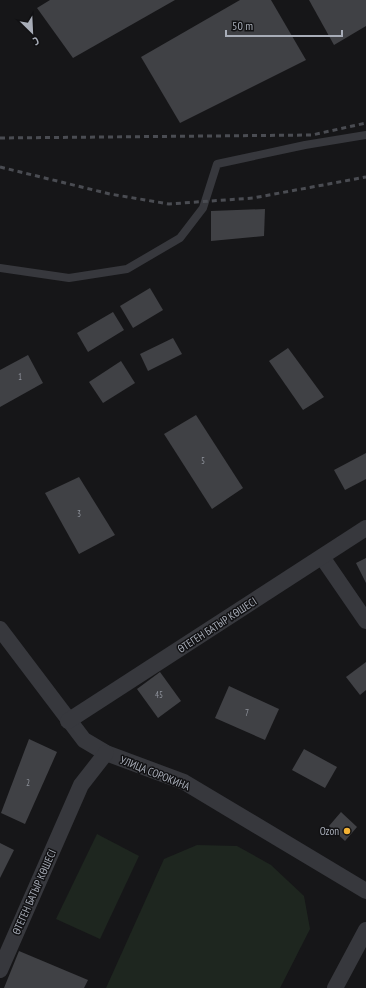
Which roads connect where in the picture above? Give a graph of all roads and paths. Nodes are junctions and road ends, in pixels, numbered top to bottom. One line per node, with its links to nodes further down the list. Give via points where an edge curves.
1 (366, 135): 2 (lane, via 217,164 203,208 180,238 127,269 69,278)
2 (0, 268)
3 (366, 528): 4 (street, ӨТЕГЕН БАТЫР КӨШЕСІ)
4 (322, 557): 5 (street); 7 (street, ӨТЕГЕН БАТЫР КӨШЕСІ)
5 (366, 621)
6 (0, 629): 7 (street, УЛИЦА СОРОКИНА)
7 (68, 721): 8 (street, УЛИЦА СОРОКИНА, via 84,740)
8 (106, 753): 9 (street, УЛИЦА СОРОКИНА, via 184,782); 11 (street, ӨТЕГЕН БАТЫР КӨШЕСІ, via 81,785)
9 (366, 891)
10 (366, 930): 12 (street)
11 (0, 970)
12 (335, 988)

